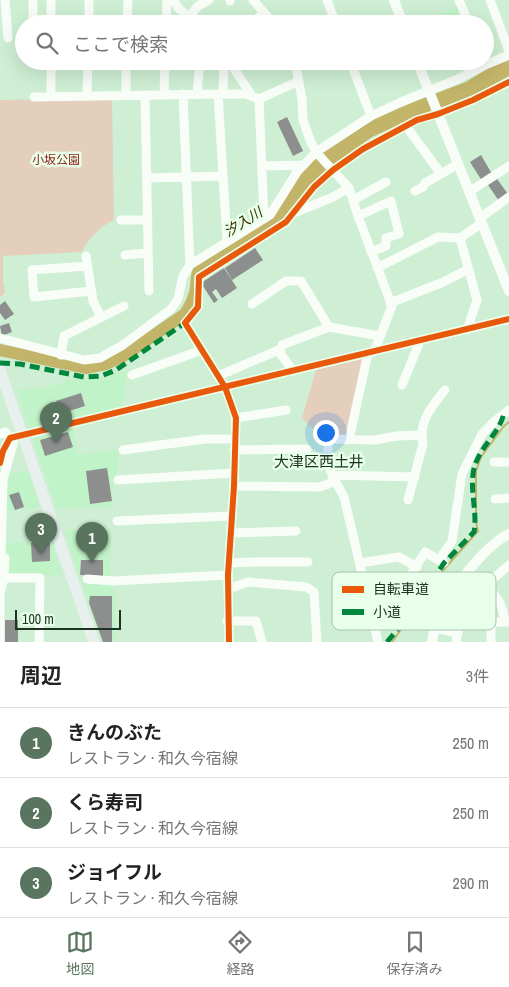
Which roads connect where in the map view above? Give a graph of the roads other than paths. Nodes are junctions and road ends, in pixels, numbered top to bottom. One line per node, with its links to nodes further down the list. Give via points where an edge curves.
1 (4, 0): 26 (street)
2 (33, 0): 15 (street)
3 (51, 0): 16 (street)
4 (89, 0): 17 (street)
5 (128, 0): 18 (street)
6 (167, 0): 19 (street)
7 (174, 0): 20 (street)
8 (209, 0): 21 (street)
9 (252, 0): 14 (street)
10 (327, 0): 23 (street)
11 (394, 0): 24 (street)
12 (460, 0): 25 (street)
13 (490, 0): 27 (street)
14 (264, 13): 22 (street)
15 (33, 15)
16 (51, 15)
17 (89, 15)
18 (127, 15)
19 (166, 15)
20 (185, 15)
21 (190, 15)
22 (261, 15)
23 (333, 15)
24 (400, 15)
25 (466, 15)
26 (8, 38)
27 (509, 53): 28 (street)
28 (494, 59)
29 (51, 70): 50 (street)
30 (88, 70): 47 (street)
31 (126, 70): 43 (street)
32 (165, 70): 49 (street)
33 (199, 70): 45 (street)
34 (223, 70): 46 (street)
35 (236, 70): 52 (street)
36 (297, 70): 40 (street)
37 (353, 70): 54 (street)
38 (421, 70): 42 (street)
39 (473, 70): 42 (street)
40 (299, 81): 52 (street); 56 (street, via 303,120)
41 (509, 82): 53 (street)
42 (429, 91): 53 (street); 54 (street)
43 (126, 94): 47 (street); 48 (street)
44 (183, 94): 45 (street); 49 (street); 64 (street)
45 (196, 94): 46 (street)
46 (221, 94): 52 (street); 63 (street)
47 (87, 95): 50 (street)
48 (145, 95): 49 (street); 65 (street)
49 (164, 95)
50 (51, 96): 51 (street)
51 (34, 97)
52 (256, 98): 59 (street)
53 (438, 114): 55 (street); 57 (street)
54 (371, 116): 56 (street)
55 (406, 126): 61 (street); 62 (street)
56 (316, 152): 58 (street); 61 (street)
57 (458, 164): 62 (street); 69 (street)
58 (304, 165): 59 (street); 74 (street)
59 (262, 166): 74 (street)
60 (509, 166): 69 (street)
61 (333, 170): 67 (street); 72 (street)
62 (441, 174): 68 (street)
63 (223, 176): 64 (street); 79 (street)
64 (186, 177): 65 (street); 84 (street)
65 (147, 178): 76 (street)
66 (386, 182): 71 (street)
67 (349, 188): 71 (street); 72 (street)
68 (415, 191)
69 (469, 192): 77 (street)
70 (509, 196): 77 (street)
71 (353, 200): 73 (street)
72 (293, 213): 102 (street, via 286,222 199,278 198,307 185,322)
73 (358, 216): 80 (street); 80 (street, via 391,201 399,234 386,238 386,246)
74 (264, 219): 79 (street)
75 (121, 220): 76 (street)
76 (148, 220): 81 (street)
77 (481, 220): 78 (street); 89 (street)
78 (460, 238): 86 (street, via 438,237); 87 (street)
79 (227, 241): 84 (street)
80 (371, 252): 86 (street)
81 (148, 253): 82 (street); 90 (street)
82 (125, 255)
83 (86, 256): 85 (street)
84 (190, 265): 104 (street, via 172,309 123,345 100,358 84,360)
85 (87, 266): 88 (street); 88 (street, via 32,270 34,297)
86 (377, 268): 91 (street)
87 (469, 269): 91 (street); 97 (street, via 477,300)
88 (91, 291): 94 (street)
89 (509, 291)
90 (149, 292)
91 (390, 303): 98 (street, via 392,306)
92 (252, 304): 96 (street, via 286,281 301,280)
93 (124, 306): 94 (street)
94 (101, 317): 104 (street, via 64,336)
95 (509, 320): 97 (street)
96 (329, 327): 98 (street); 101 (street, via 282,345)
97 (467, 330): 100 (street)
98 (380, 336): 103 (street)
99 (0, 338): 104 (street)
100 (420, 341): 103 (street); 109 (street)
101 (281, 349): 106 (street, via 280,354); 108 (street)
102 (202, 350): 107 (street); 108 (street)
103 (371, 353): 106 (street); 119 (street)
104 (61, 355)
105 (0, 370): 117 (main road)
106 (293, 371): 110 (street)
107 (132, 375)
108 (218, 376): 110 (street)
109 (402, 385)
110 (225, 387): 114 (street); 117 (street)
111 (445, 390): 116 (street, via 425,418)
112 (286, 410): 114 (street)
113 (509, 410): 144 (street, via 482,434 462,474 452,541 442,562 425,552)
114 (236, 418): 118 (street)
115 (0, 434): 117 (street, via 5,432)
116 (421, 435): 119 (street); 127 (street, via 423,444)
117 (16, 436): 123 (street, via 3,451); 139 (street, via 3,480); 163 (main road)
118 (235, 439): 121 (street, via 205,439); 122 (street)
119 (349, 440): 128 (street, via 328,439 327,461)
120 (307, 449): 122 (street)
121 (123, 450)
122 (234, 450): 126 (street)
123 (0, 462)
124 (494, 462): 125 (street)
125 (509, 462)
126 (234, 473): 129 (street); 130 (street)
127 (415, 477): 128 (street); 133 (street)
128 (334, 478): 130 (street, via 320,487); 142 (street, via 344,497)
129 (118, 480)
130 (234, 486): 134 (street)
131 (495, 498): 132 (street)
132 (509, 498)
133 (408, 500)
134 (232, 516): 135 (street); 137 (street)
135 (117, 521)
136 (296, 531): 137 (street)
137 (231, 532): 141 (street)
138 (509, 534): 147 (street, via 480,557)
139 (1, 558): 150 (street, via 5,558)
140 (308, 562): 141 (street)
141 (230, 563): 148 (street)
142 (360, 563): 144 (street, via 399,557); 145 (street)
143 (509, 565): 149 (street)
144 (417, 567): 146 (street)
145 (362, 572)
146 (414, 572)
147 (468, 572)
148 (228, 575): 151 (street, via 113,581); 152 (street)
149 (496, 576)
150 (2, 578): 153 (street); 162 (street, via 40,578)
151 (87, 579)
152 (228, 589): 155 (street); 166 (street, via 248,582 306,587 314,592)
153 (0, 593): 159 (street)
154 (496, 595): 156 (street)
155 (227, 621): 164 (street); 165 (street, via 256,621)
156 (507, 622)
157 (376, 630): 167 (street)
158 (439, 630): 160 (street)
159 (0, 636): 161 (street)
160 (457, 637)
161 (0, 642)
162 (39, 642)
163 (94, 642)
164 (229, 642)
165 (262, 642)
166 (317, 642)
167 (378, 642)

